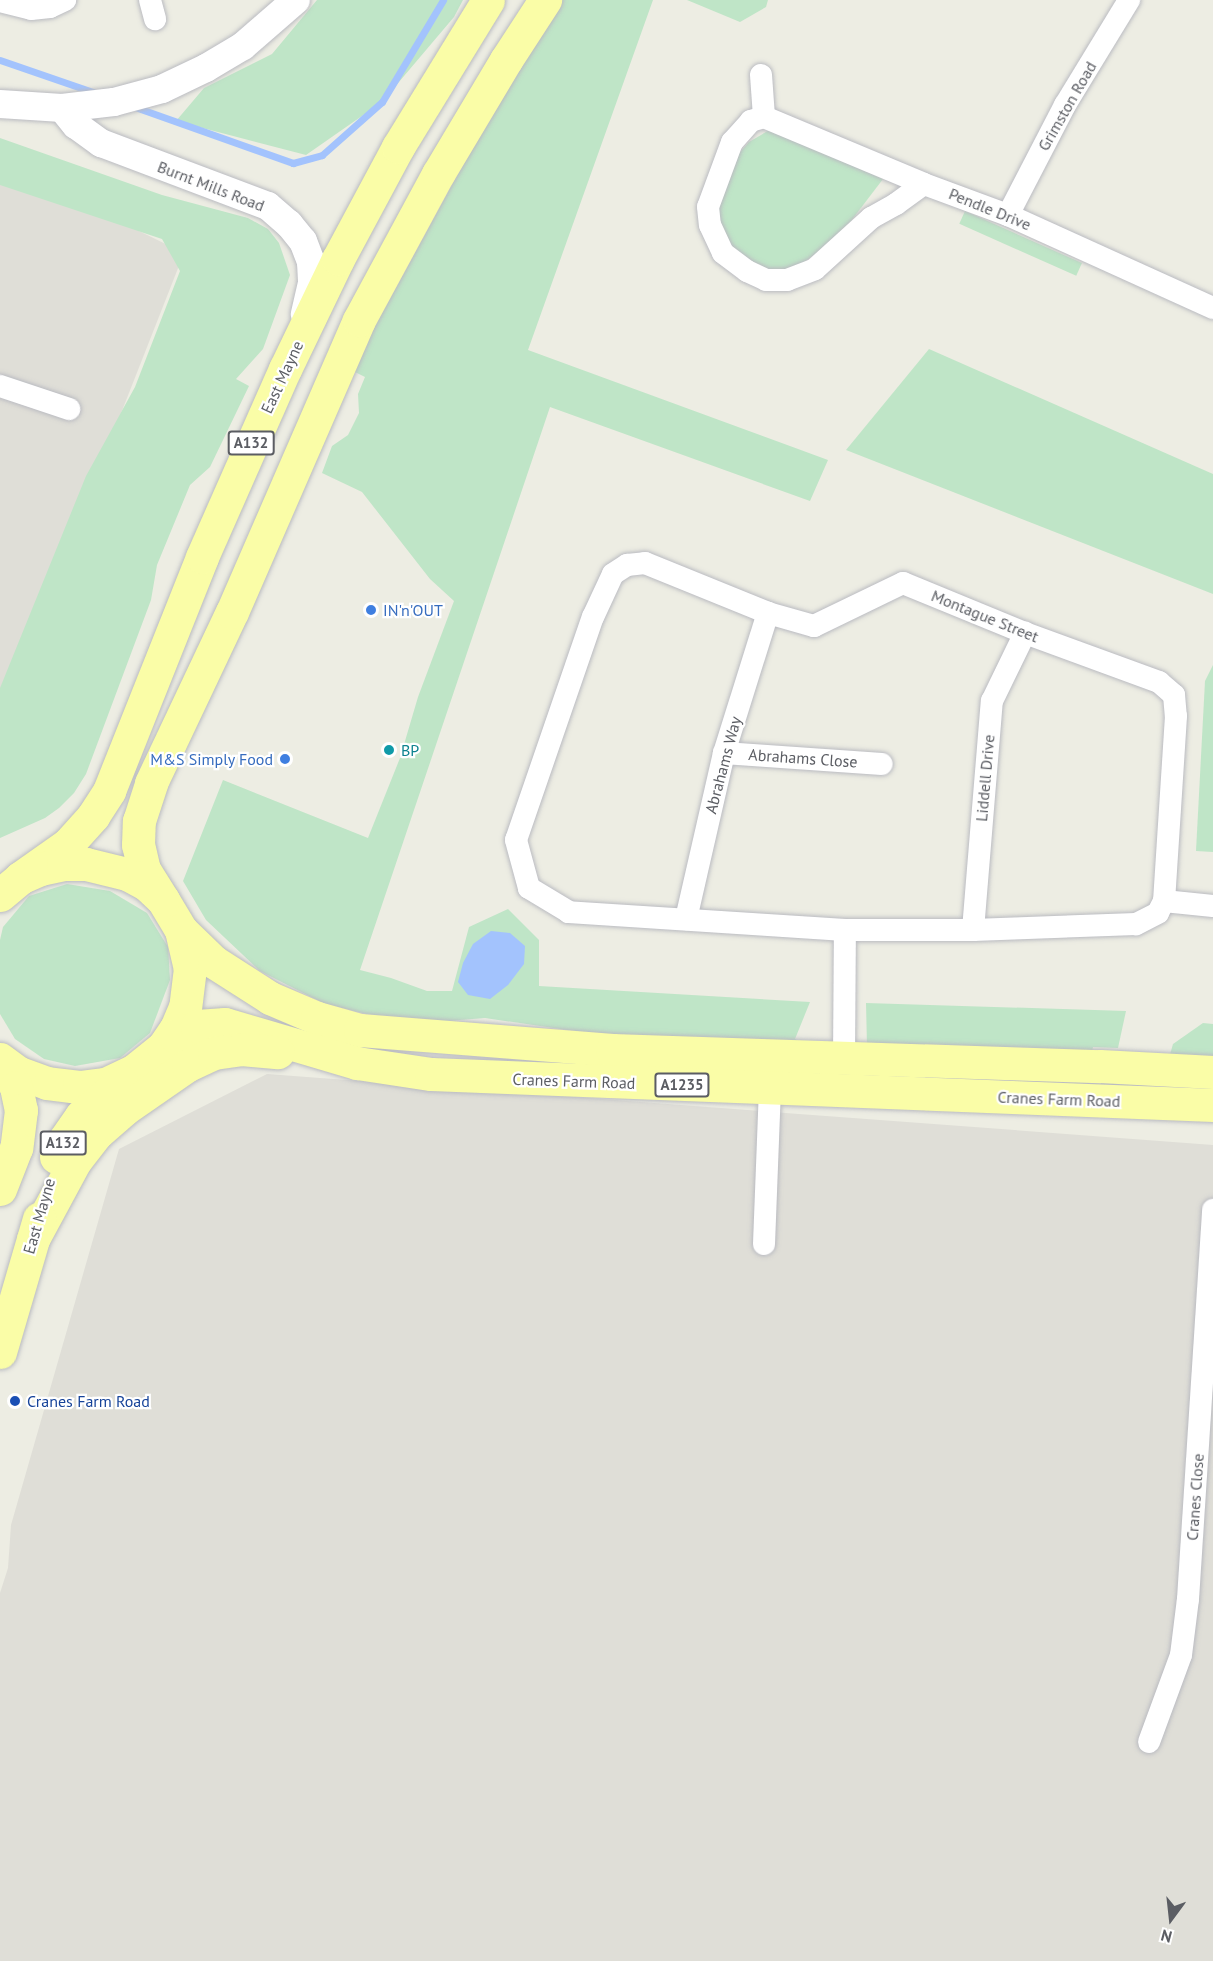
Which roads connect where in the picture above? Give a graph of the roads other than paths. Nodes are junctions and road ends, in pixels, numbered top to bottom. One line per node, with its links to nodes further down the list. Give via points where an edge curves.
1 (65, 0): 6 (street, via 31,9)
2 (296, 0): 9 (street, via 243,46 162,89 114,102)
3 (488, 0): 14 (main road, East Mayne / A132, via 398,147)
4 (545, 0): 22 (main road, A132, via 438,174 359,320 151,783 139,821 138,845 144,870)
5 (1129, 0): 12 (street, Grimston Road, via 1065,105)
6 (0, 1)
7 (761, 75): 10 (street)
8 (0, 104): 9 (street)
9 (62, 108): 14 (street, Burnt Mills Road, via 76,125 101,143 268,206 289,224 303,241 311,262 312,284)
10 (764, 117): 11 (street, Pendle Drive); 11 (street, via 751,121 732,142 708,207 710,225 723,253 766,280 787,280 815,269 871,218)
11 (924, 184): 12 (street, Pendle Drive)
12 (1008, 215): 13 (street, Pendle Drive)
13 (1213, 308)
14 (285, 369): 21 (main road, East Mayne / A132, via 202,557 109,791 68,844)
15 (0, 386): 16 (street)
16 (69, 409)
17 (768, 613): 18 (street, Montague Street, via 814,626 903,583); 19 (street, Abrahams Way); 25 (street, Montague Street, via 645,563 627,565 613,574 593,617 516,840 529,888 569,912)
18 (1025, 633): 23 (street, Montague Street, via 1159,682 1173,695 1176,716); 28 (street, Liddell Drive, via 992,701)
19 (724, 753): 20 (street, Abrahams Close); 25 (street, Abrahams Way)
20 (882, 764)
21 (10, 886): 22 (main road, A132, via 40,869 86,864 128,874)
22 (163, 900): 26 (main road, A132)
23 (1164, 901): 24 (street); 28 (street, Montague Street, via 1158,913 1136,924)
24 (1213, 906)
25 (686, 919): 27 (street, Montague Street)
26 (181, 930): 29 (main road, A132, via 190,968 185,1007); 31 (main road, Cranes Farm Road / A1235, via 214,962 260,992 317,1018 360,1030 612,1050)
27 (845, 930): 28 (street, Montague Street); 31 (street)
28 (973, 930)
29 (163, 1047): 32 (main road, Cranes Farm Road / A1235, via 175,1036 197,1026 225,1024); 33 (main road, A132)
30 (0, 1060): 33 (main road, A132, via 19,1073 47,1083 79,1087 105,1084); 37 (main road, A132, via 16,1087 21,1110 16,1148)
31 (844, 1060): 34 (main road, Cranes Farm Road / A1235)
32 (357, 1063): 35 (main road, Cranes Farm Road / A1235, via 405,1072 491,1078); 39 (main road, via 241,1049 201,1058 123,1110 97,1133 65,1177)
33 (133, 1071): 39 (main road, East Mayne / A132, via 92,1104 65,1139 53,1166)
34 (1213, 1072)
35 (770, 1088): 36 (main road, Cranes Farm Road / A1235); 40 (street)
36 (1213, 1105)
37 (0, 1189)
38 (1213, 1210): 42 (street, Cranes Close, via 1188,1599 1181,1654)
39 (33, 1239): 41 (main road, East Mayne / A132)
40 (764, 1244)
41 (0, 1352)
42 (1149, 1742)

